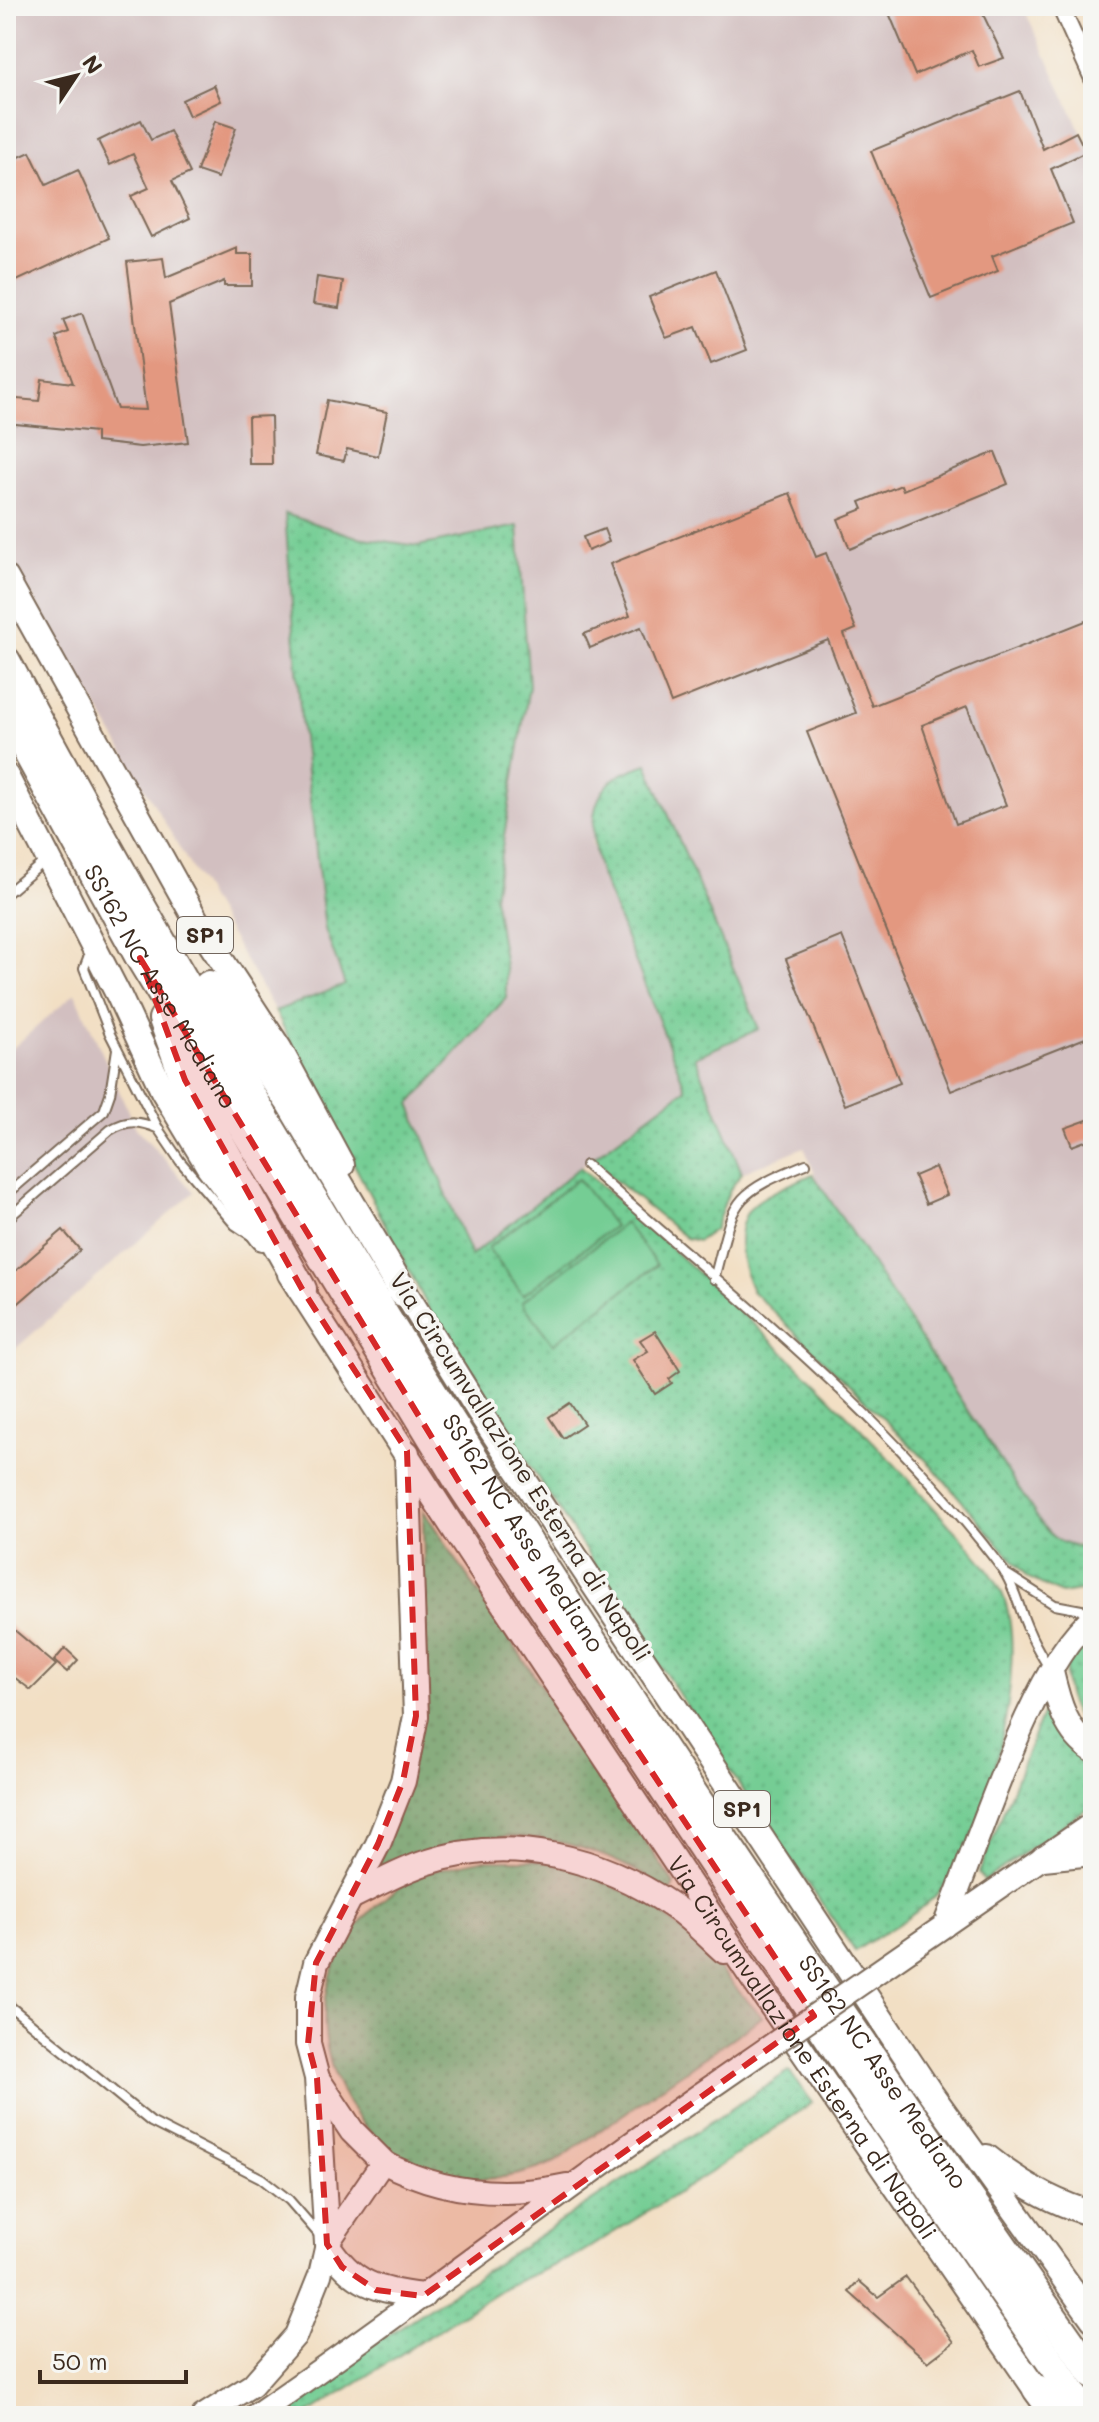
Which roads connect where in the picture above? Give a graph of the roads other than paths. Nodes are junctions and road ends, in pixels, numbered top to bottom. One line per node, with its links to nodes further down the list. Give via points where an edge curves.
1 (1060, 6): 2 (street)
2 (1093, 79)
3 (6, 578): 21 (main road, Via Circumvallazione Esterna di Napoli / SP1, via 201,929 279,1048)
4 (6, 661): 7 (highway, SS162 NC Asse Mediano)
5 (6, 713): 11 (highway, SS162 NC Asse Mediano)
6 (6, 776): 8 (main road, Via Circumvallazione Esterna di Napoli)
7 (84, 807): 21 (highway, via 290,1102); 42 (highway, SS162 NC Asse Mediano, via 475,1460 903,2104)
8 (48, 858): 9 (lane); 10 (main road, Via Circumvallazione Esterna di Napoli)
9 (6, 894)
10 (93, 945): 12 (lane, via 84,968); 18 (main road, Via Circumvallazione Esterna di Napoli, via 163,1091 209,1167)
11 (140, 958): 20 (highway, via 185,1080); 47 (highway, SS162 NC Asse Mediano, via 459,1482)
12 (117, 1048): 13 (lane); 16 (lane, via 104,1111)
13 (159, 1130): 17 (lane, via 139,1121 123,1122); 18 (lane, via 235,1225)
14 (806, 1164): 19 (lane, via 746,1191 732,1209)
15 (586, 1165): 19 (lane)
16 (6, 1195)
17 (6, 1220)
18 (271, 1249): 20 (main road, Via Circumvallazione Esterna di Napoli)
19 (714, 1279): 23 (lane, via 788,1339 909,1457)
20 (302, 1289): 22 (main road, Via Circumvallazione Esterna di Napoli)
21 (403, 1292): 35 (main road, Via Circumvallazione Esterna di Napoli / SP1)
22 (407, 1451): 30 (main road, via 416,1716 403,1781); 32 (main road, Via Circumvallazione Esterna di Napoli)
23 (1005, 1573): 24 (lane, via 1055,1605); 25 (lane)
24 (1093, 1615): 25 (main road)
25 (1051, 1672): 26 (main road, via 1065,1718); 31 (main road, via 1022,1730)
26 (1093, 1750)
27 (1093, 1823): 29 (main road)
28 (1093, 1853): 29 (main road)
29 (1043, 1858): 31 (main road)
30 (353, 1896): 32 (main road, via 424,1863 472,1851 531,1851 569,1858 638,1885 676,1908); 34 (main road, via 316,1963 308,1997 308,2044)
31 (944, 1926): 37 (main road, bridge)
32 (751, 1976): 43 (main road, Via Circumvallazione Esterna di Napoli)
33 (6, 2003): 39 (lane, via 151,2122 261,2178 289,2200)
34 (317, 2078): 36 (main road, via 352,2131); 39 (main road)
35 (961, 2135): 38 (main road, via 1014,2179 1064,2206); 41 (main road, Via Circumvallazione Esterna di Napoli / SP1)
36 (383, 2162): 37 (main road, via 416,2180 470,2192 528,2194); 39 (main road)
37 (572, 2184): 40 (main road)
38 (1093, 2214)
39 (327, 2244): 40 (main road, via 342,2267 376,2290); 44 (main road, via 296,2335 252,2385)
40 (423, 2296): 45 (main road)
41 (1093, 2319)
42 (1093, 2374)
43 (1037, 2389): 46 (highway)
44 (203, 2416)
45 (254, 2416)
46 (1055, 2416)
47 (1088, 2416)

